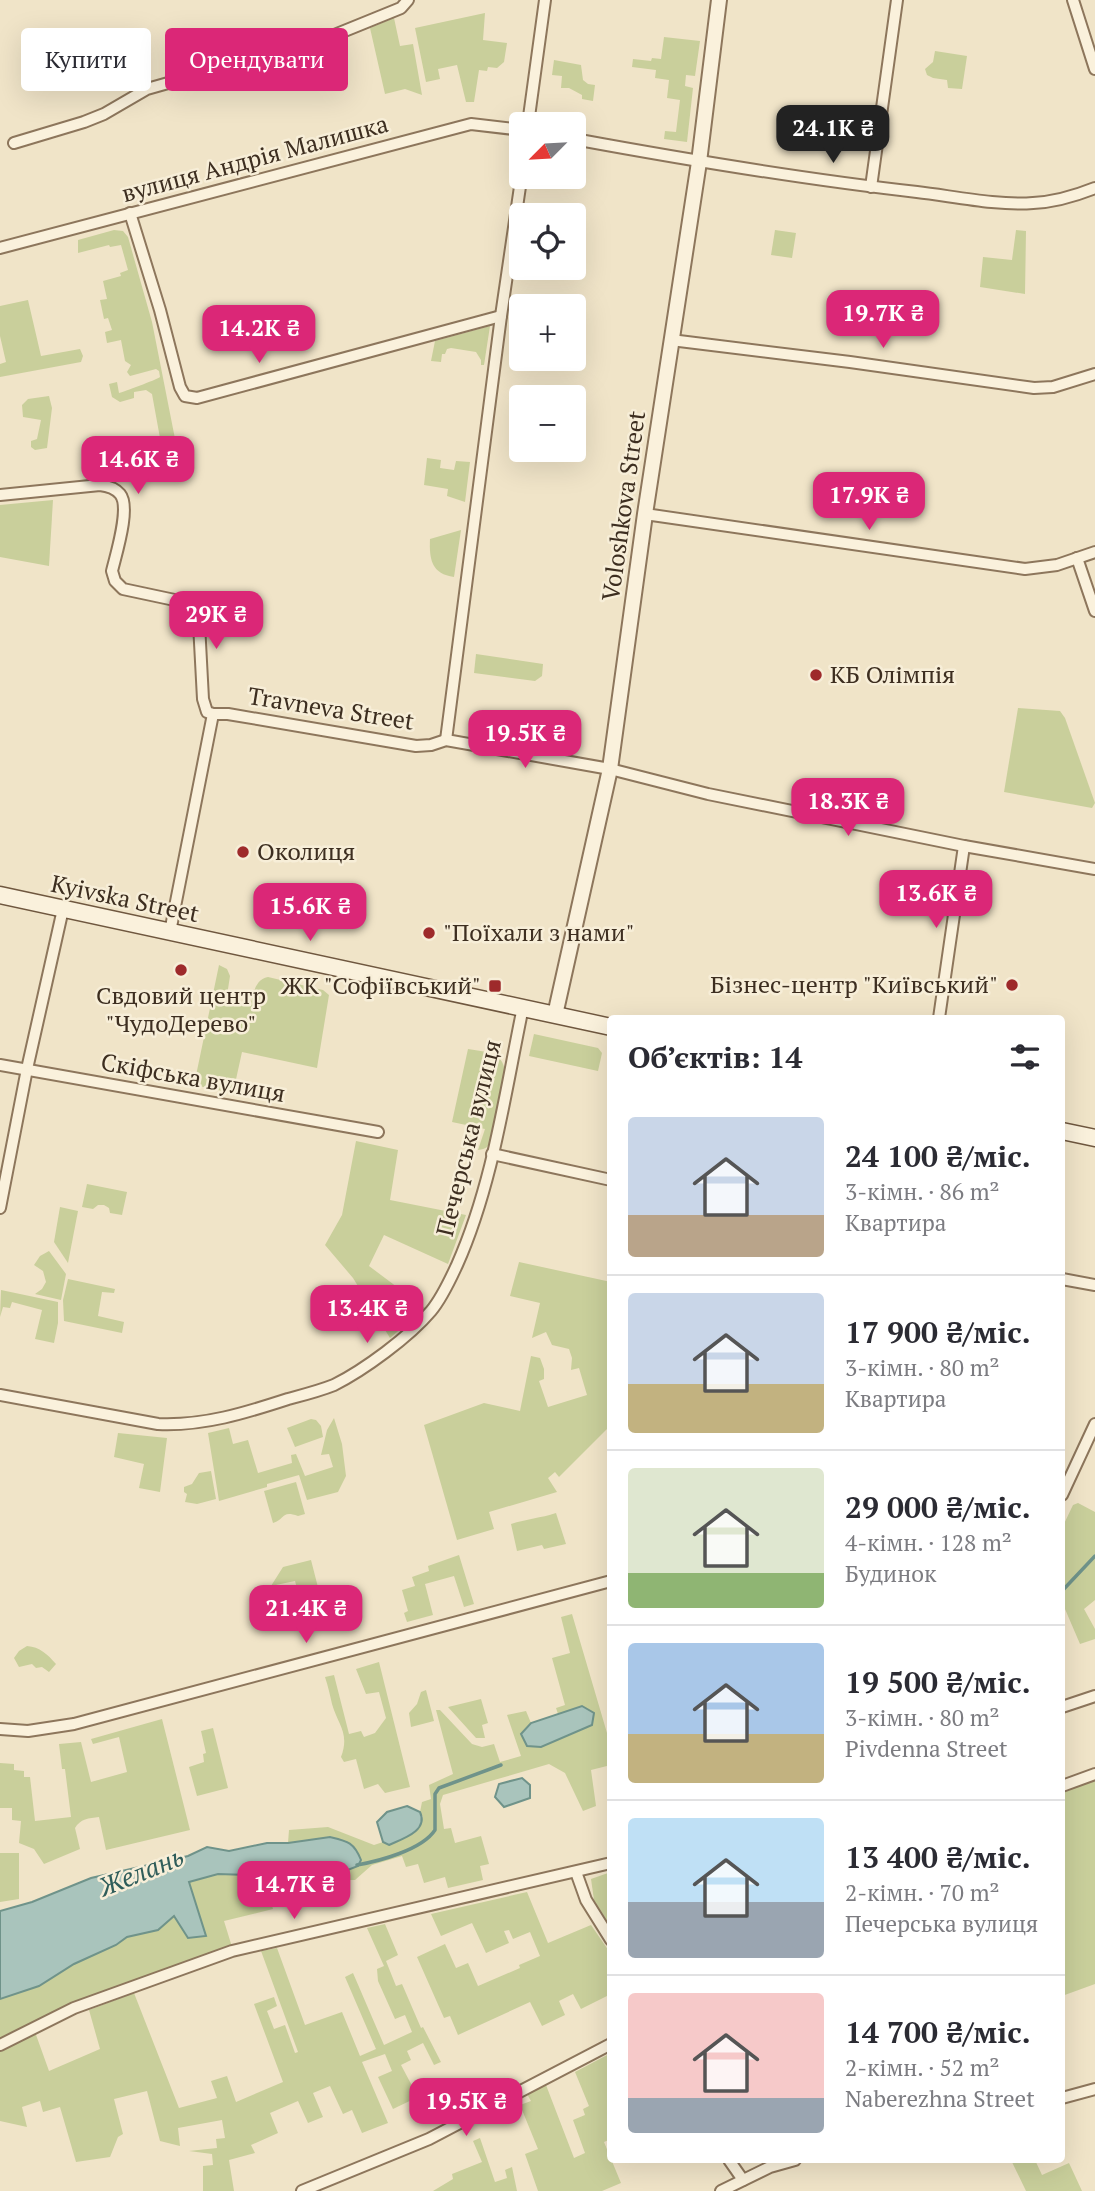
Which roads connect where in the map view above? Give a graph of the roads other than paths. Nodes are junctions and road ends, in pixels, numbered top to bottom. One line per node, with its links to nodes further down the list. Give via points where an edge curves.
1 (408, 0): 10 (street, via 401,8 326,40 246,66 147,89 104,114)
2 (545, 0): 7 (street)
3 (719, 0): 11 (street, Voloshkova Street)
4 (897, 0): 12 (street)
5 (1073, 0): 6 (street)
6 (1095, 69)
7 (530, 112)
8 (509, 128): 15 (street, вулиця Андрія Малишка, via 471,124)
9 (586, 141): 11 (street)
10 (14, 143)
11 (699, 162): 12 (street); 18 (street, Voloshkova Street)
12 (872, 187): 13 (street, via 1030,204 1053,202)
13 (1095, 188)
14 (520, 189): 17 (street, Travneva Street)
15 (130, 214): 16 (street, вулиця Андрія Малишка); 17 (street, via 185,396 197,398)
16 (0, 248)
17 (501, 316): 26 (street, Travneva Street)
18 (671, 340): 19 (street, via 1034,388); 21 (street, Voloshkova Street)
19 (1095, 374)
20 (0, 495): 25 (street, via 100,485 121,495 125,507 112,571 115,581 124,589 198,604 203,699 207,712)
21 (645, 514): 23 (street, via 1025,569); 27 (street, Voloshkova Street)
22 (1095, 552): 23 (street)
23 (1077, 558): 24 (street)
24 (1095, 611)
25 (213, 714): 26 (street, Travneva Street, via 416,746); 32 (street, Travneva Street)
26 (446, 740): 27 (street)
27 (610, 769): 28 (street); 34 (street, Voloshkova Street)
28 (964, 846): 29 (street); 35 (street)
29 (1095, 869)
30 (0, 895): 31 (main road, Kyivska Street)
31 (63, 909): 32 (main road, Kyivska Street); 38 (street)
32 (170, 932): 33 (main road, Kyivska Street)
33 (523, 1007): 34 (main road, Kyivska Street); 42 (street, Печерська вулиця)
34 (555, 1015): 36 (main road, Kyivska Street)
35 (939, 1015)
36 (607, 1026)
37 (0, 1065): 38 (street, Скіфська вулиця)
38 (27, 1069): 40 (street, Скіфська вулиця); 44 (street)
39 (1065, 1131): 41 (main road)
40 (378, 1132)
41 (1095, 1138)
42 (492, 1154): 43 (street); 47 (street, Печерська вулиця, via 473,1228 432,1310 360,1371 331,1386 239,1414 180,1425)
43 (607, 1179)
44 (0, 1208)
45 (1065, 1280): 46 (street)
46 (1095, 1286)
47 (0, 1395)
48 (1095, 1424): 49 (street)
49 (1065, 1488)
50 (607, 1582): 53 (street, via 74,1724 28,1731)
51 (1095, 1696): 52 (street)
52 (1065, 1706)
53 (0, 1728)
54 (1095, 1774): 55 (street)
55 (1065, 1785)
56 (607, 1864): 57 (street)
57 (576, 1872): 58 (street, via 586,1900); 59 (street, via 232,1951 74,2008)
58 (607, 1934)
59 (0, 2045)
60 (607, 2046): 66 (street, via 420,2143)
61 (1095, 2089): 62 (street)
62 (1065, 2097)
63 (731, 2163): 65 (street)
64 (784, 2163): 65 (street)
65 (743, 2180): 67 (street)
66 (302, 2191)
67 (721, 2191)

